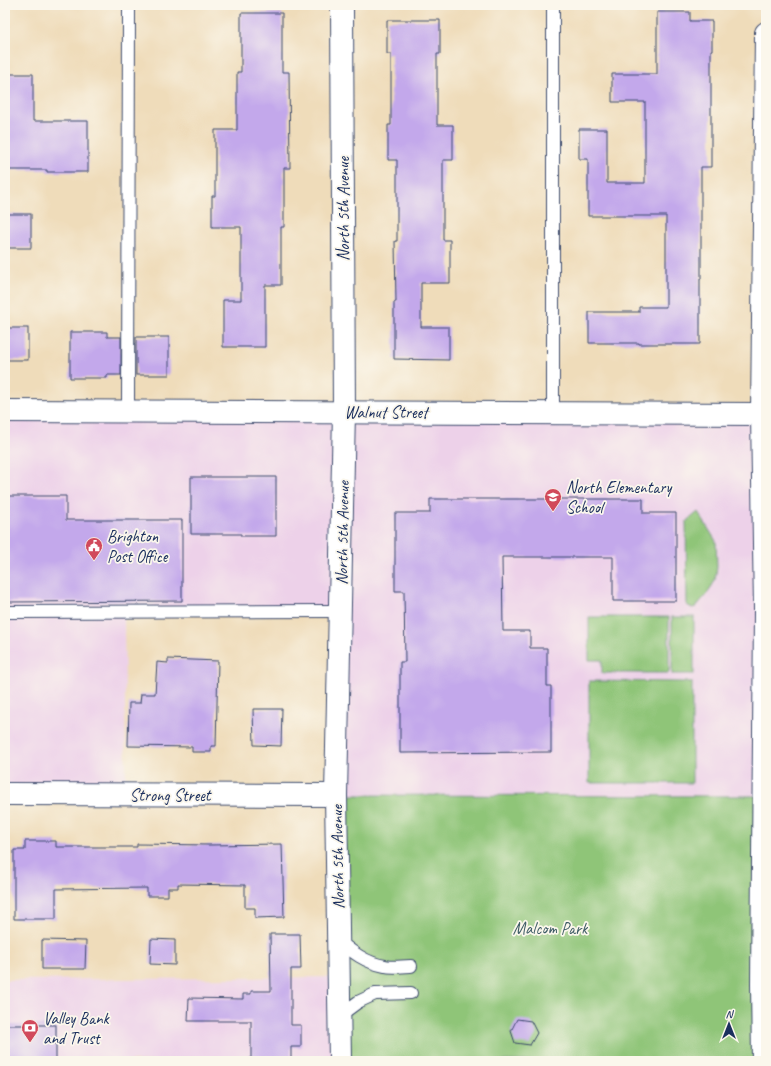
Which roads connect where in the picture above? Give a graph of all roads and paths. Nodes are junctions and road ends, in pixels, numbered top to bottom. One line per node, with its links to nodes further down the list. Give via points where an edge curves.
1 (129, 5): 6 (lane)
2 (342, 5): 7 (street, North 5th Avenue)
3 (553, 5): 8 (lane)
4 (766, 32): 9 (street)
5 (5, 411): 6 (street, Walnut Street)
6 (128, 411): 7 (street, Walnut Street)
7 (344, 412): 8 (street, Walnut Street); 11 (street, North 5th Avenue)
8 (553, 413): 9 (street, Walnut Street)
9 (764, 414): 10 (street)
10 (766, 610): 15 (street)
11 (340, 611): 12 (lane); 14 (street, North 5th Avenue)
12 (5, 612)
13 (5, 794): 14 (street, Strong Street)
14 (336, 795): 16 (street, North 5th Avenue)
15 (765, 796): 21 (street)
16 (338, 940): 17 (lane, via 366,961 386,966); 19 (street, North 5th Avenue)
17 (411, 966)
18 (411, 993): 19 (lane, via 375,994 358,1002)
19 (339, 1016): 20 (street, North 5th Avenue)
20 (340, 1061)
21 (763, 1061)

